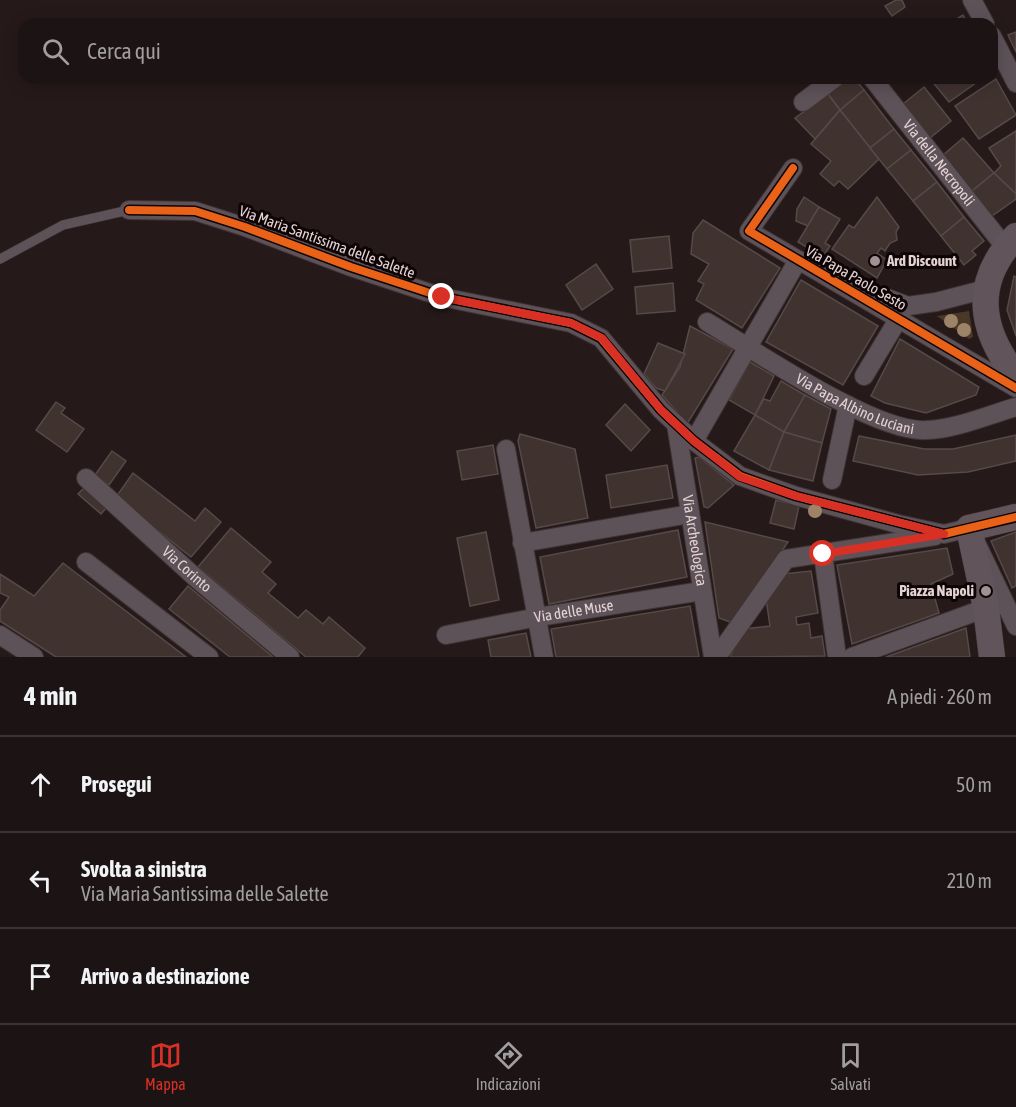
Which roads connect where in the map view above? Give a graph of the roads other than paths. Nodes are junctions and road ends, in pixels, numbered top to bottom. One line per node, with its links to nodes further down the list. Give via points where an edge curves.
1 (972, 0): 2 (street)
2 (982, 18)
3 (998, 48): 4 (street)
4 (1016, 83)
5 (827, 84): 7 (street)
6 (877, 84): 10 (street, Via della Necropoli)
7 (803, 102)
8 (794, 168): 12 (street, Via Papa Paolo Sesto, via 749,231)
9 (129, 210): 11 (lane, via 63,225); 23 (street, Via Maria Santissima delle Salette, via 195,211 442,297 571,323 602,338)
10 (1011, 242): 13 (street, via 995,264)
11 (0, 258)
12 (798, 260): 14 (street, Via Papa Paolo Sesto); 17 (street)
13 (986, 289): 14 (street, via 908,306 887,298); 19 (street, via 990,335)
14 (862, 297): 15 (street, Via Papa Paolo Sesto)
15 (899, 318): 18 (street); 20 (street, Via Papa Paolo Sesto)
16 (707, 322): 17 (street, Via Papa Albino Luciani)
17 (748, 346): 21 (street, Via Papa Albino Luciani); 24 (street)
18 (864, 376)
19 (1016, 376)
20 (1016, 387)
21 (848, 405): 22 (street, Via Papa Albino Luciani, via 914,430 929,430); 27 (street)
22 (1016, 407)
23 (676, 424): 24 (street, Via Maria Santissima delle Salette); 28 (street, Via Archeologica)
24 (694, 441): 31 (street, Via Maria Santissima delle Salette, via 740,477 796,496)
25 (506, 449): 32 (street)
26 (86, 478): 43 (street, Via Corinto)
27 (832, 480)
28 (690, 514): 32 (street); 35 (street, Via Archeologica)
29 (1016, 517): 30 (street, Via Maria Santissima delle Salette)
30 (969, 528): 31 (street, Via Maria Santissima delle Salette); 36 (street)
31 (944, 534): 33 (street)
32 (522, 543): 37 (street)
33 (823, 554): 45 (street, via 786,559); 46 (street)
34 (86, 562): 42 (street)
35 (702, 591): 37 (street, Via delle Muse); 45 (street, Via Archeologica)
36 (996, 602): 38 (street); 47 (street); 48 (street)
37 (538, 617): 39 (street, Via delle Muse); 44 (street)
38 (1016, 626)
39 (446, 635)
40 (1, 638): 41 (street)
41 (34, 657)
42 (208, 657)
43 (290, 657)
44 (544, 657)
45 (715, 657)
46 (837, 657)
47 (852, 657)
48 (992, 657)

